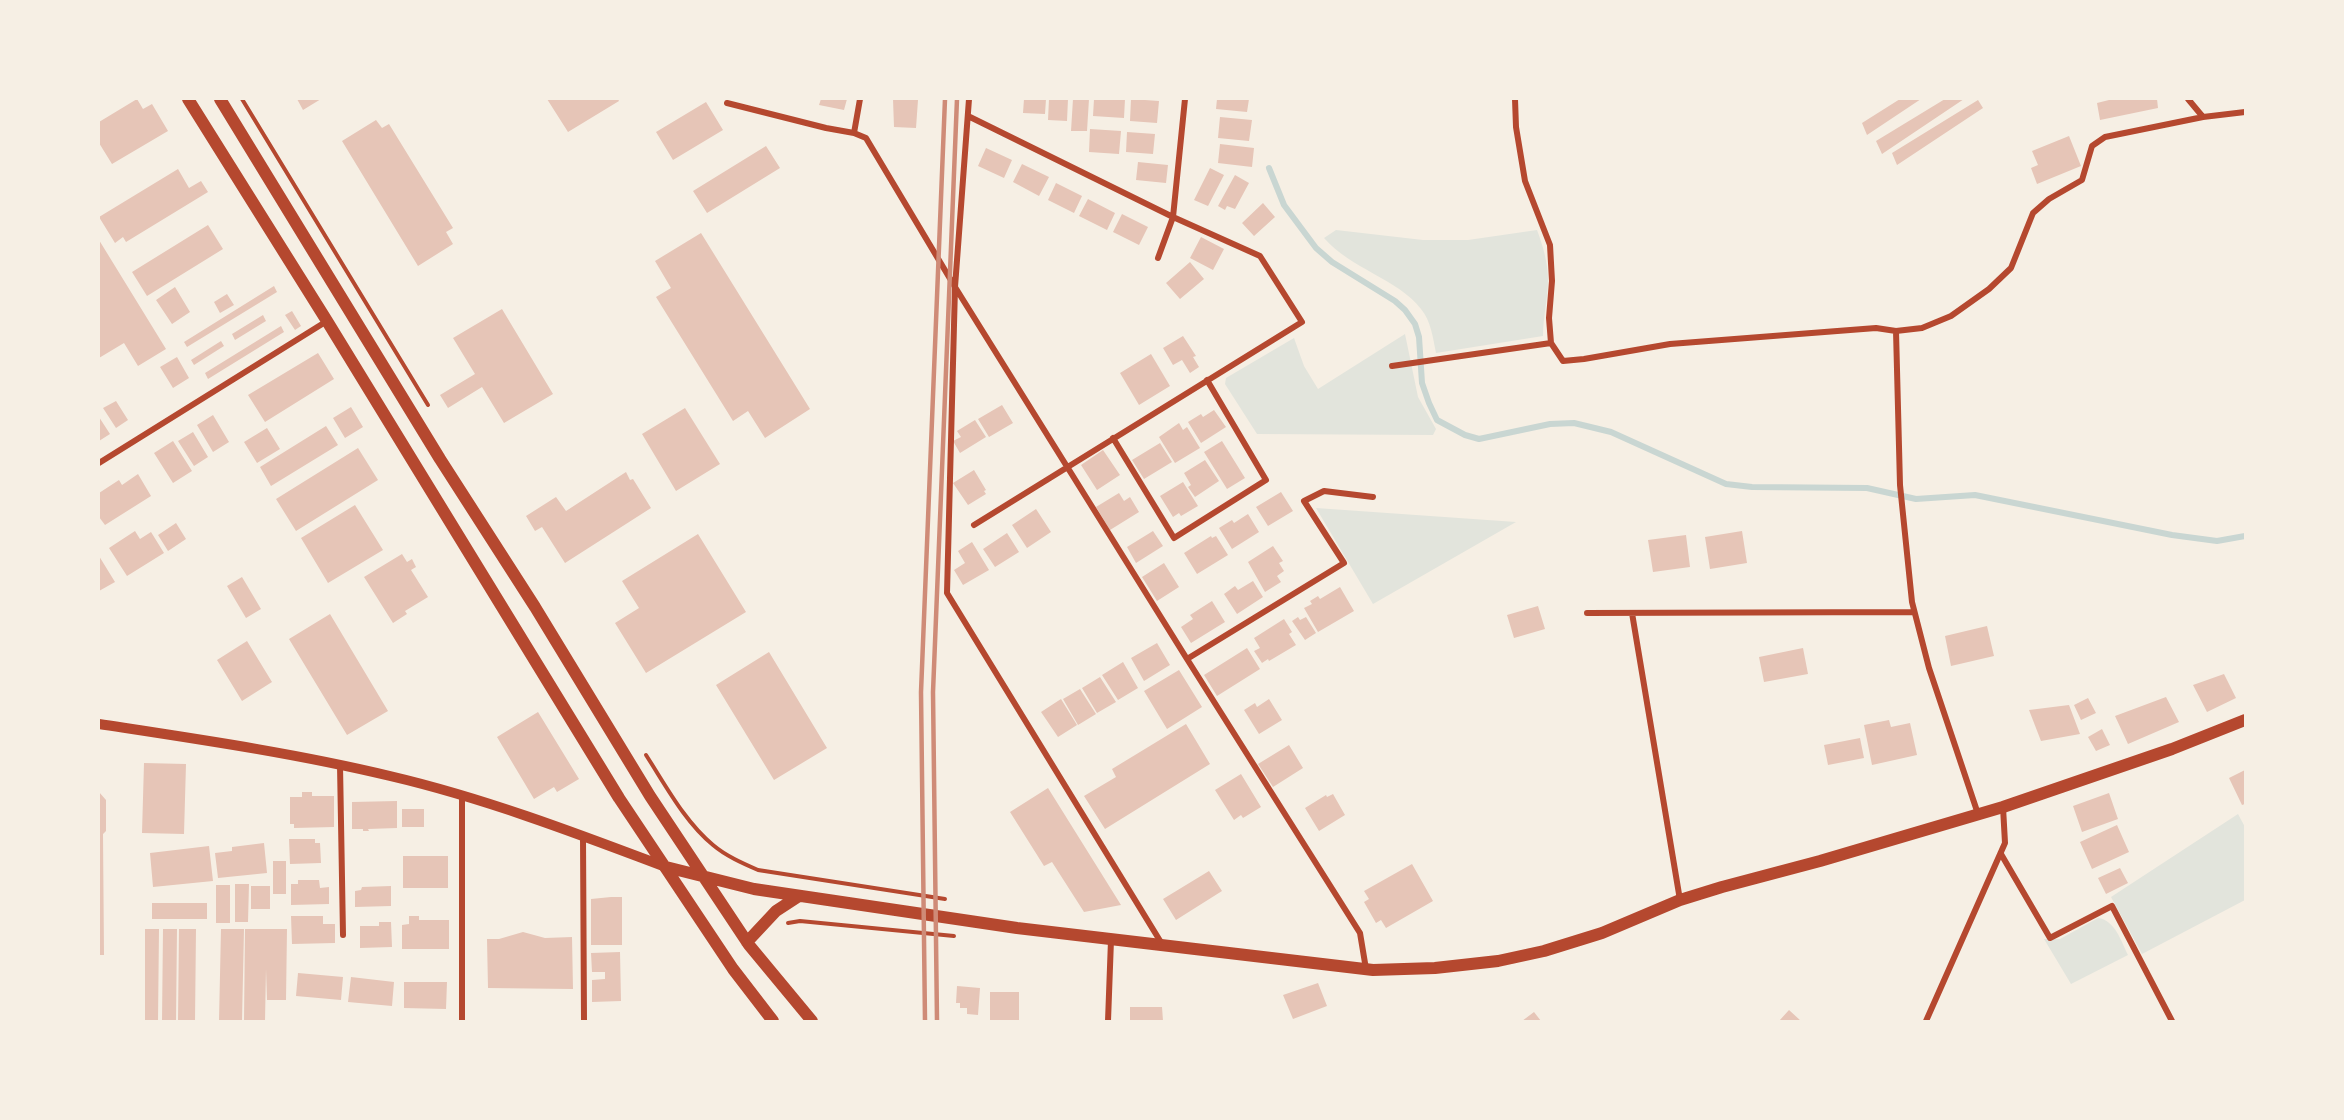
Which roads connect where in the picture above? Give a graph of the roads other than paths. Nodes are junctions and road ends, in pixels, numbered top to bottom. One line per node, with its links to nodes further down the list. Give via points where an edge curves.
1 (188, 99): 16 (main road)
2 (220, 99): 39 (main road, via 440,459)
3 (860, 99): 12 (street)
4 (969, 99): 10 (street)
5 (1185, 99): 13 (street)
6 (1515, 99): 18 (street, via 1525,181 1550,245)
7 (2188, 99): 11 (street)
8 (727, 103): 12 (street)
9 (2245, 112): 11 (street)
10 (968, 116): 13 (street); 15 (street)
11 (2203, 117): 17 (street, via 2105,137 2092,146 2082,180 2033,213 2011,268 1989,289 1951,316 1922,328)
12 (854, 133): 15 (street, via 866,138)
13 (1173, 217): 14 (street); 20 (street, via 1260,256 1302,322)
14 (1158, 258)
15 (955, 287): 23 (street); 45 (street, via 947,593)
16 (327, 321): 22 (street); 38 (main road, via 619,798)
17 (1896, 331): 18 (street, via 1876,328 1670,344 1563,361); 26 (street, via 1900,485)
18 (1551, 343): 19 (street)
19 (1392, 366)
20 (1207, 380): 21 (street); 21 (street, via 1266,480 1174,538)
21 (1113, 438): 23 (street)
22 (99, 463)
23 (1067, 466): 25 (street); 29 (street)
24 (1373, 497): 29 (street, via 1324,491 1304,501 1344,563)
25 (974, 525)
26 (1914, 612): 28 (street); 35 (street)
27 (1587, 613): 28 (street)
28 (1632, 613): 41 (street)
29 (1187, 659): 46 (street, via 1360,933)
30 (2245, 720): 34 (main road)
31 (99, 724): 32 (street, via 282,752)
32 (340, 765): 33 (street); 42 (street)
33 (462, 797): 36 (street); 47 (street)
34 (2003, 807): 35 (main road); 37 (street, via 2005,843)
35 (1978, 815): 41 (main road)
36 (583, 837): 38 (street); 48 (street)
37 (2001, 854): 52 (street); 53 (street, via 2050,938 2112,906)
38 (666, 867): 39 (main road); 49 (main road, via 733,969)
39 (702, 874): 40 (main road, via 754,889); 44 (main road)
40 (799, 896): 43 (main road); 44 (main road, via 776,911)
41 (1680, 900): 46 (main road, via 1602,933 1544,951 1435,968)
42 (343, 935)
43 (1111, 940): 45 (main road); 51 (street)
44 (747, 942): 50 (main road)
45 (1164, 946): 46 (main road)
46 (1366, 969)
47 (462, 1021)
48 (584, 1021)
49 (773, 1021)
50 (812, 1021)
51 (1108, 1021)
52 (1926, 1021)
53 (2172, 1021)

